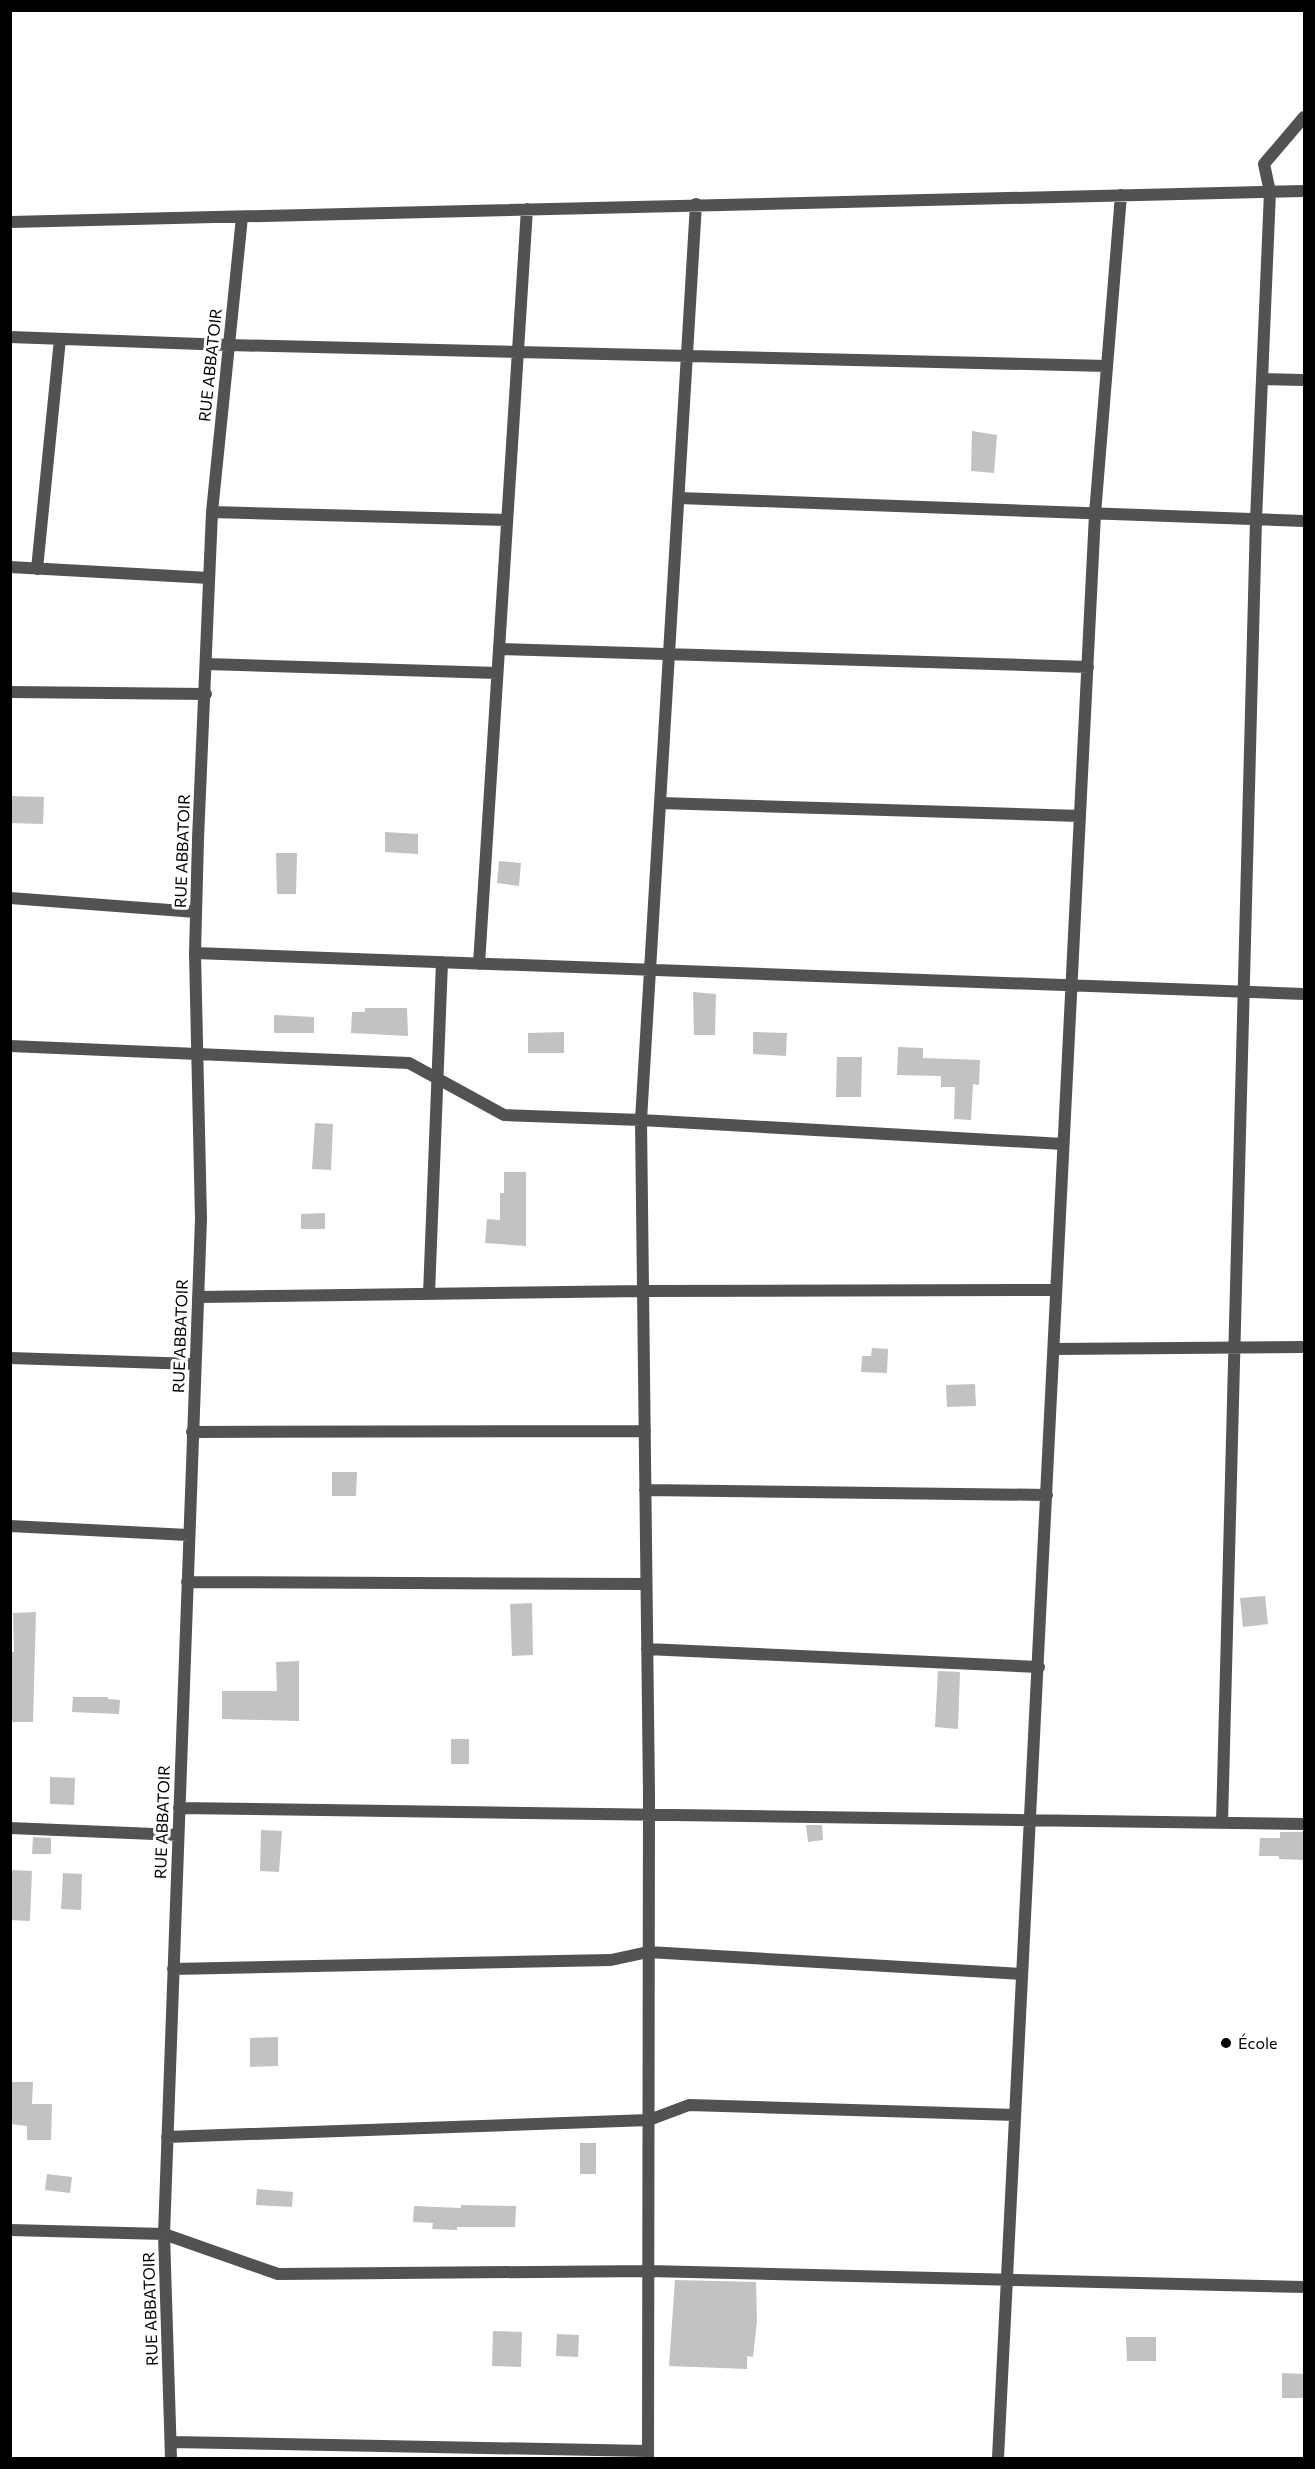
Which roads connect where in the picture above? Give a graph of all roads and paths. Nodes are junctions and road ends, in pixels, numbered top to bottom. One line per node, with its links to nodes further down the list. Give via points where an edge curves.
1 (1305, 117): 3 (street, via 1264,164)
2 (1305, 191): 3 (street)
3 (1270, 192): 4 (street); 15 (street)
4 (1121, 195): 5 (street); 14 (street)
5 (696, 204): 6 (street); 13 (street)
6 (526, 209): 7 (street); 12 (street)
7 (242, 217): 8 (street); 11 (street, RUE ABBATOIR)
8 (10, 222)
9 (10, 337): 10 (street)
10 (60, 339): 11 (street); 24 (street)
11 (228, 345): 12 (street); 18 (street, RUE ABBATOIR)
12 (517, 352): 13 (street); 20 (street)
13 (687, 356): 14 (street); 17 (street)
14 (1107, 366): 19 (street)
15 (1262, 379): 16 (street); 21 (street)
16 (1305, 380)
17 (679, 498): 19 (street); 27 (street)
18 (212, 512): 20 (street); 25 (street, RUE ABBATOIR)
19 (1095, 514): 21 (street); 29 (street)
20 (507, 520): 26 (street)
21 (1256, 520): 22 (street); 42 (street)
22 (1305, 521)
23 (10, 567): 24 (street)
24 (37, 569): 25 (street)
25 (209, 578): 28 (street, RUE ABBATOIR)
26 (499, 649): 27 (street); 30 (street)
27 (669, 654): 29 (street); 33 (street)
28 (206, 664): 30 (street); 32 (street, RUE ABBATOIR)
29 (1088, 667): 34 (street)
30 (497, 673): 39 (street)
31 (10, 692): 32 (street)
32 (206, 694): 36 (street, RUE ABBATOIR)
33 (660, 803): 34 (street); 40 (street)
34 (1080, 816): 41 (street)
35 (10, 898): 36 (street)
36 (196, 912): 37 (street, RUE ABBATOIR)
37 (195, 953): 38 (street); 45 (street, RUE ABBATOIR)
38 (442, 962): 39 (street); 46 (street)
39 (479, 964): 40 (street)
40 (650, 970): 41 (street); 47 (street)
41 (1071, 986): 42 (street); 48 (street)
42 (1243, 992): 43 (street); 54 (street)
43 (1305, 994)
44 (10, 1046): 45 (street)
45 (197, 1052): 46 (street, via 410,1063); 52 (street, RUE ABBATOIR, via 201,1219)
46 (437, 1078): 47 (street, via 504,1115); 51 (street)
47 (641, 1120): 48 (street); 50 (street)
48 (1064, 1144): 49 (street)
49 (1056, 1290): 50 (street); 55 (street)
50 (643, 1291): 51 (street); 58 (street)
51 (429, 1294): 52 (street)
52 (198, 1297): 57 (street, RUE ABBATOIR)
53 (1305, 1347): 54 (street)
54 (1234, 1348): 55 (street); 71 (street)
55 (1054, 1349): 61 (street)
56 (10, 1358): 57 (street)
57 (195, 1364): 59 (street, RUE ABBATOIR)
58 (645, 1431): 59 (street); 60 (street)
59 (192, 1432): 63 (street, RUE ABBATOIR)
60 (645, 1490): 61 (street); 65 (street)
61 (1047, 1495): 67 (street)
62 (10, 1526): 63 (street)
63 (188, 1535): 64 (street, RUE ABBATOIR)
64 (187, 1582): 65 (street); 68 (street, RUE ABBATOIR)
65 (646, 1584): 66 (street)
66 (647, 1649): 67 (street); 69 (street)
67 (1039, 1667): 70 (street)
68 (178, 1808): 69 (street); 74 (street, RUE ABBATOIR)
69 (649, 1815): 70 (street); 75 (street)
70 (1030, 1820): 71 (street); 77 (street)
71 (1222, 1823): 72 (street)
72 (1305, 1824)
73 (10, 1828): 74 (street)
74 (178, 1835): 76 (street, RUE ABBATOIR)
75 (648, 1952): 76 (street, via 611,1960); 77 (street); 79 (street)
76 (173, 1969): 80 (street, RUE ABBATOIR)
77 (1022, 1974): 78 (street)
78 (1015, 2115): 79 (street, via 689,2105); 84 (street)
79 (649, 2120): 80 (street); 83 (street)
80 (167, 2137): 82 (street, RUE ABBATOIR)
81 (10, 2230): 82 (street)
82 (164, 2234): 83 (street, via 278,2274); 86 (street, RUE ABBATOIR)
83 (648, 2271): 84 (street); 87 (street)
84 (1006, 2279): 85 (street); 89 (street)
85 (1305, 2287)
86 (171, 2442): 87 (street); 88 (street, RUE ABBATOIR)
87 (648, 2455)
88 (171, 2458)
89 (998, 2458)

